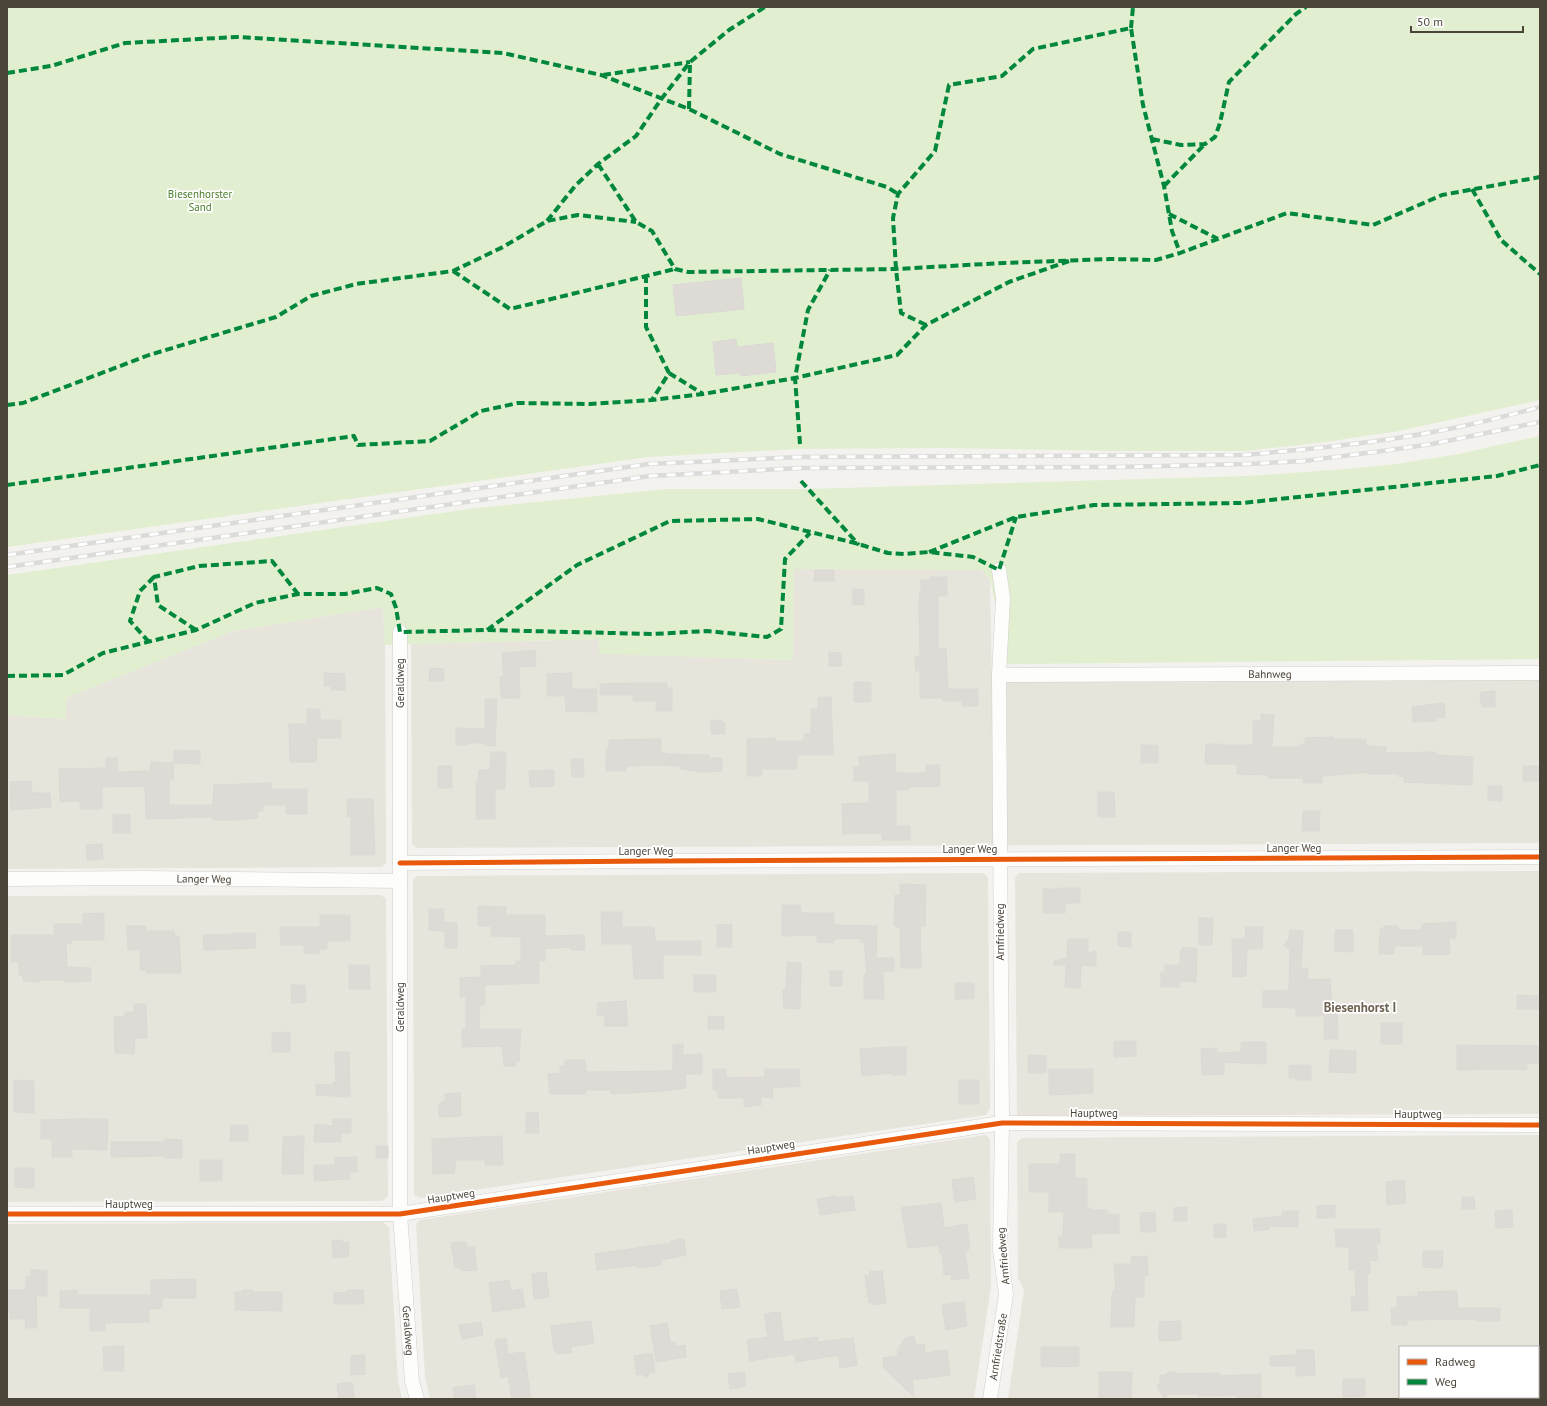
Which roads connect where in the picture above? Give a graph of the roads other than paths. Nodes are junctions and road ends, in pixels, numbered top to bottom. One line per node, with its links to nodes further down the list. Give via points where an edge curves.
1 (999, 570): 4 (street, Arnfriedweg, via 1003,598)
2 (400, 632): 7 (street, Geraldweg)
3 (1540, 673): 4 (street, Bahnweg)
4 (999, 675): 6 (street, Arnfriedweg)
5 (1540, 857): 6 (street, Langer Weg)
6 (1000, 859): 7 (street, Langer Weg); 10 (street, Arnfriedweg)
7 (400, 863): 9 (street, Geraldweg)
8 (7, 879): 9 (street, Langer Weg)
9 (400, 881): 13 (street, Geraldweg)
10 (1002, 1123): 11 (street, Hauptweg); 13 (street, Hauptweg); 14 (street, Arnfriedweg, via 1000,1250)
11 (1540, 1125)
12 (7, 1214): 13 (street, Hauptweg)
13 (400, 1214): 15 (street, Geraldweg, via 412,1381)
14 (1006, 1294): 16 (street, Arnfriedstraße)
15 (416, 1399)
16 (990, 1399)

